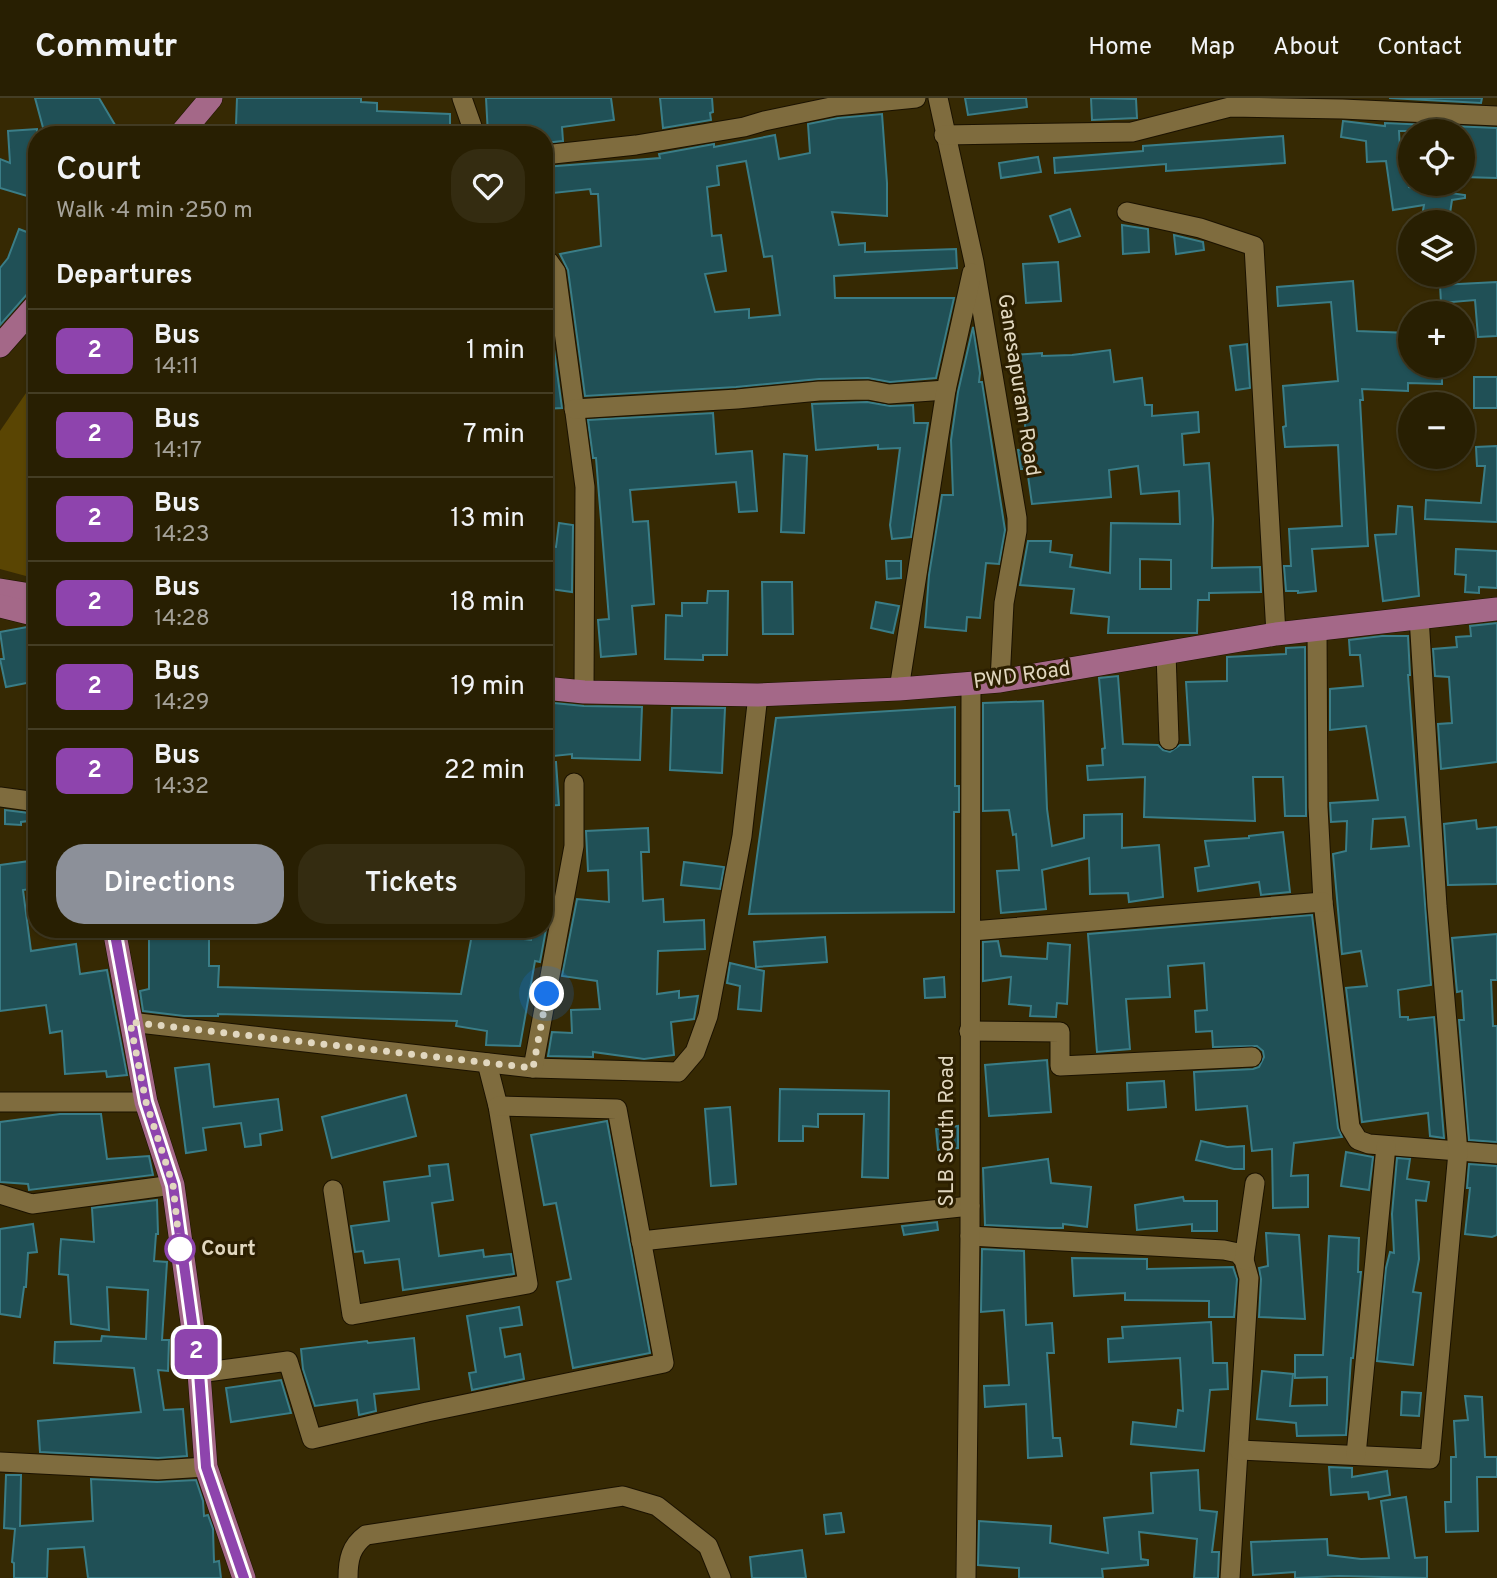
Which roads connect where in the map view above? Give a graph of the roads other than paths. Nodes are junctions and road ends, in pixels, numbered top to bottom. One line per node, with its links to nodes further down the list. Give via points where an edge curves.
1 (211, 98): 6 (main road)
2 (462, 98): 7 (street)
3 (916, 98): 9 (street, via 836,106 744,127)
4 (938, 98): 8 (street, Ganesapuram Road)
5 (1497, 116): 8 (street, via 1230,107 1132,132)
6 (188, 126)
7 (472, 126)
8 (944, 135): 11 (street, Ganesapuram Road)
9 (553, 154)
10 (1127, 212): 24 (street, via 1254,246)
11 (974, 262): 15 (street); 26 (street, Ganesapuram Road, via 1017,518 1004,603)
12 (553, 264): 16 (street)
13 (28, 314): 14 (main road)
14 (0, 346)
15 (946, 390): 16 (street, via 889,394 818,390); 29 (street)
16 (574, 409): 30 (street, via 585,487)
17 (0, 590): 19 (main road)
18 (0, 606): 21 (main road)
19 (28, 607)
20 (1497, 609): 22 (main road, PWD Road)
21 (28, 610)
22 (1419, 617): 23 (main road, PWD Road); 48 (street)
23 (1317, 628): 24 (main road, PWD Road); 36 (street)
24 (1276, 634): 25 (main road, PWD Road)
25 (1166, 653): 26 (main road, PWD Road); 32 (street)
26 (1000, 681): 27 (main road, PWD Road)
27 (971, 684): 29 (main road, PWD Road); 37 (street, SLB South Road)
28 (553, 689): 30 (main road, PWD Road)
29 (899, 689): 31 (main road, PWD Road)
30 (584, 692): 31 (main road, PWD Road)
31 (758, 695): 43 (street, via 742,836 708,1016 695,1052 678,1072)
32 (1169, 740)
33 (574, 783): 43 (street, via 574,846)
34 (0, 797): 35 (street)
35 (28, 801)
36 (1323, 902): 37 (street); 47 (street, via 1350,1127 1358,1140)
37 (972, 931): 40 (street, SLB South Road)
38 (116, 938): 39 (main road)
39 (130, 1022): 42 (street); 45 (main road)
40 (969, 1031): 41 (street, via 1060,1032 1060,1066); 54 (street, SLB South Road)
41 (1252, 1057)
42 (487, 1063): 43 (street); 46 (street)
43 (533, 1068)
44 (0, 1102): 45 (street)
45 (146, 1102): 51 (main road)
46 (498, 1106): 52 (street, via 528,1284 352,1315); 56 (street, via 617,1109)
47 (1386, 1146): 48 (street); 60 (street)
48 (1458, 1152): 49 (street); 60 (street, via 1430,1458)
49 (1497, 1154)
50 (1255, 1183): 57 (street)
51 (173, 1185): 53 (street, via 32,1205); 58 (main road)
52 (333, 1190)
53 (0, 1194)
54 (970, 1206): 55 (street, SLB South Road); 56 (street)
55 (970, 1236): 57 (street, via 1224,1250 1238,1253); 66 (street, SLB South Road)
56 (641, 1241): 58 (street, via 664,1363 312,1439 288,1361)
57 (1244, 1260): 59 (street, via 1249,1278)
58 (199, 1373): 62 (main road)
59 (1239, 1450): 60 (street); 67 (street)
60 (1356, 1455)
61 (0, 1462): 62 (street, via 158,1470)
62 (206, 1467): 63 (main road)
63 (244, 1578)
64 (348, 1578): 65 (street, via 350,1557 366,1535 623,1496 657,1506 708,1546)
65 (721, 1578)
66 (966, 1578)
67 (1230, 1578)

